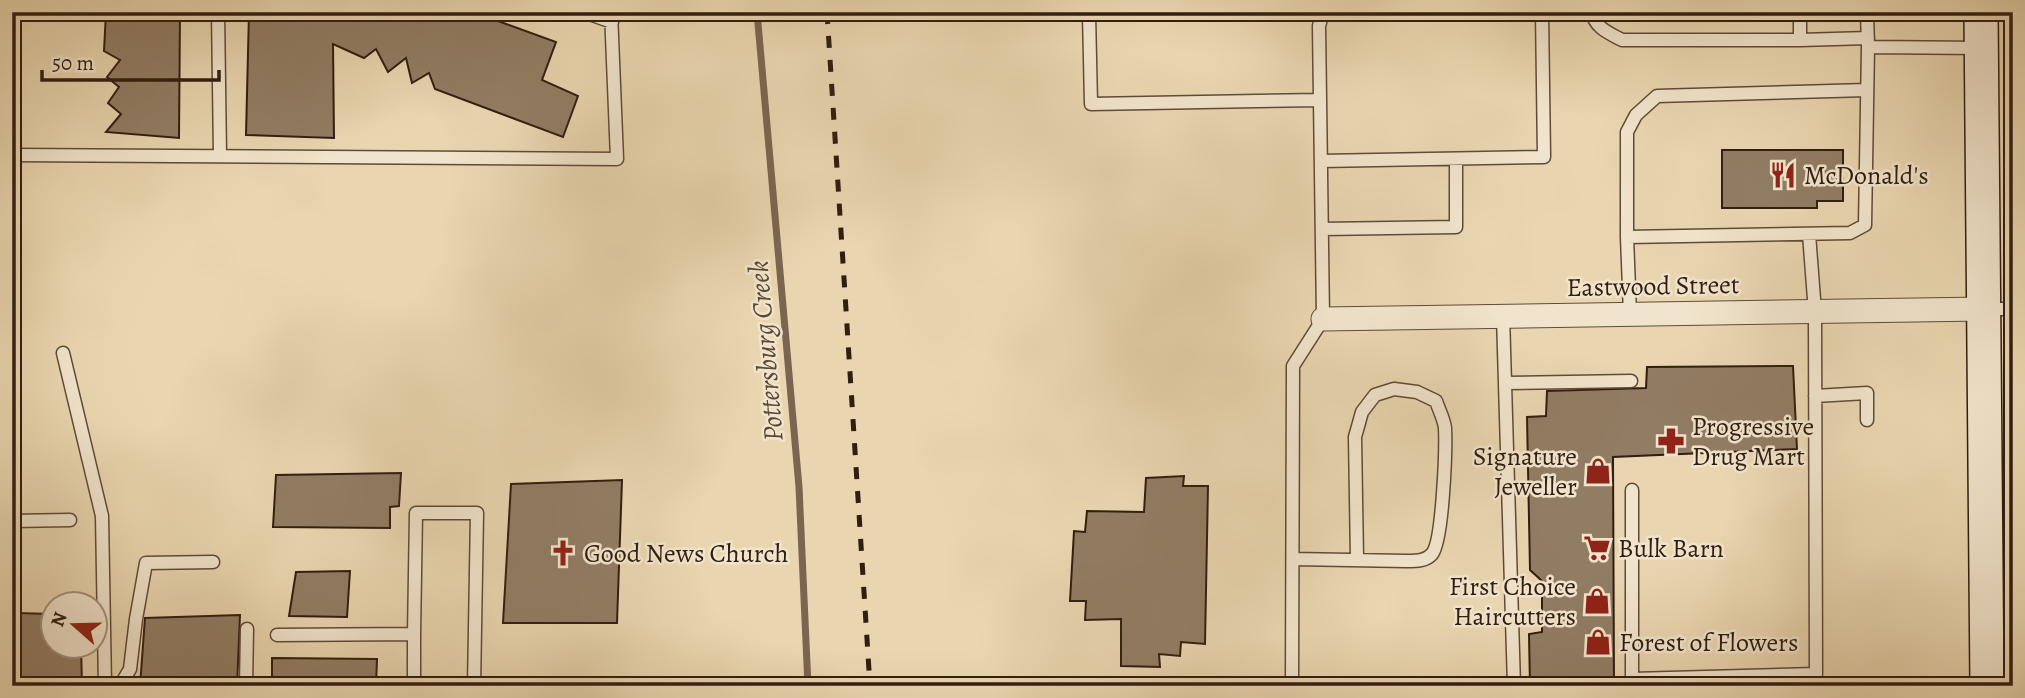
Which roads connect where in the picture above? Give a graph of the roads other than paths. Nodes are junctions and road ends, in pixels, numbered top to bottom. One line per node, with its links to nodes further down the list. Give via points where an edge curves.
1 (218, 12): 18 (lane)
2 (584, 12): 11 (lane)
3 (1216, 12): 10 (lane)
4 (1323, 12): 16 (lane, via 1319,26)
5 (1542, 12): 19 (lane, via 1544,157)
6 (1592, 12): 12 (lane, via 1604,31 1622,40)
7 (1800, 12): 12 (lane)
8 (1867, 12): 13 (lane)
9 (1981, 12): 14 (main road)
10 (1090, 13): 16 (lane, via 1091,104)
11 (611, 17): 18 (lane, via 617,159)
12 (1800, 40): 13 (lane)
13 (1868, 42): 14 (lane); 15 (lane)
14 (1982, 48): 24 (main road)
15 (1867, 90): 22 (lane, via 1865,225 1850,233); 23 (lane, via 1657,96 1636,115 1627,132)
16 (1320, 100): 20 (lane)
17 (12, 155): 18 (lane)
18 (220, 156)
19 (1456, 159): 20 (lane); 21 (lane, via 1456,227)
20 (1321, 162): 21 (lane)
21 (1322, 229): 28 (lane)
22 (1809, 234): 23 (lane); 25 (lane)
23 (1627, 237): 26 (lane)
24 (1998, 309): 25 (street, Eastwood Street); 51 (main road)
25 (1815, 312): 26 (street, Eastwood Street); 32 (lane)
26 (1630, 314): 27 (street, Eastwood Street)
27 (1503, 316): 28 (street, Eastwood Street); 31 (lane)
28 (1323, 319): 37 (lane, via 1293,366)
29 (63, 353): 44 (lane, via 102,516)
30 (1631, 381): 31 (lane)
31 (1505, 383): 50 (lane)
32 (1815, 396): 33 (lane, via 1867,393); 43 (lane, via 1816,674)
33 (1867, 420)
34 (1632, 490): 43 (lane)
35 (70, 520): 36 (lane)
36 (12, 521)
37 (1293, 559): 38 (lane); 49 (lane)
38 (1357, 559): 38 (lane, via 1421,560 1431,556 1436,547 1441,528 1445,425 1436,401 1417,392 1394,389 1375,395 1362,412 1355,437)
39 (213, 562): 45 (lane, via 146,563 130,669)
40 (247, 629): 46 (lane)
41 (414, 634): 42 (lane); 47 (lane); 48 (lane, via 416,513 477,513)
42 (277, 635)
43 (1632, 682)
44 (105, 686)
45 (120, 686)
46 (246, 686)
47 (414, 686)
48 (474, 686)
49 (1293, 686)
50 (1514, 686)
51 (1987, 686)

